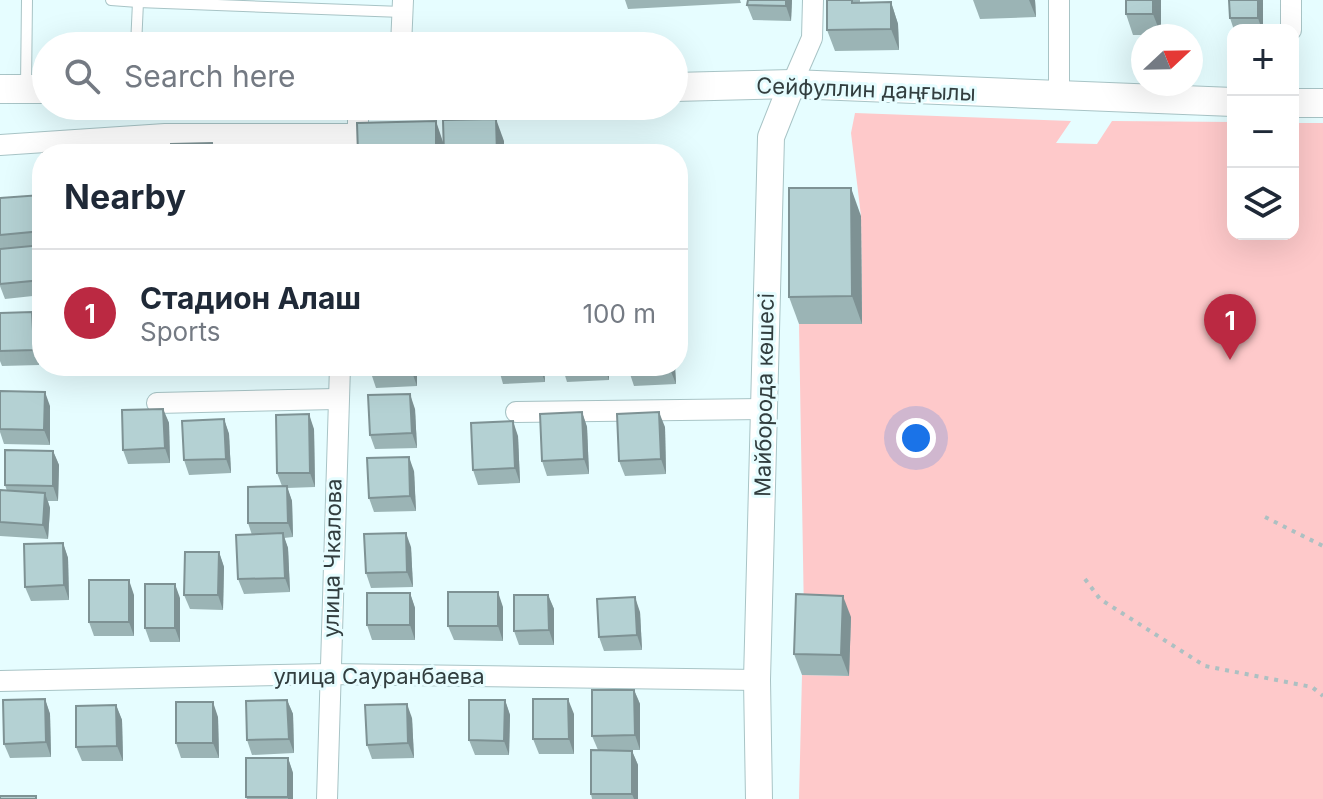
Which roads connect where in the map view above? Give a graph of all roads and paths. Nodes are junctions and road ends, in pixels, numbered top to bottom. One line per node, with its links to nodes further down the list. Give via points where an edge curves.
1 (27, 0): 13 (lane)
2 (111, 0): 6 (lane)
3 (813, 0): 11 (street, Майборода көшесі, via 812,38)
4 (1059, 0): 14 (street)
5 (1291, 0): 8 (street)
6 (138, 2): 7 (lane); 9 (lane)
7 (403, 6): 10 (street)
8 (1291, 24)
9 (137, 32)
10 (402, 32)
11 (792, 84): 12 (main road, Сейфуллин даңғылы); 14 (main road, Сейфуллин даңғылы); 24 (street, Майборода көшесі, via 771,137)
12 (688, 87)
13 (24, 89)
14 (1059, 97): 15 (main road, Сейфуллин даңғылы)
15 (1227, 102)
16 (1299, 103): 17 (main road)
17 (1323, 103)
18 (358, 120): 19 (street)
19 (358, 144): 20 (street, via 165,134)
20 (0, 145)
21 (339, 376): 22 (street, улица Чкалова)
22 (336, 399): 23 (street); 29 (street, улица Чкалова)
23 (157, 403)
24 (762, 409): 25 (street); 30 (street, Майборода көшесі)
25 (516, 412)
26 (1265, 517): 27 (path)
27 (1323, 546)
28 (1085, 579): 32 (path, via 1100,599 1205,666 1312,687)
29 (329, 674): 30 (street, улица Сауранбаева); 31 (street, улица Сауранбаева); 33 (street, улица Чкалова)
30 (757, 680): 34 (street, Майборода көшесі)
31 (0, 681)
32 (1323, 696)
33 (327, 799)
34 (759, 799)

